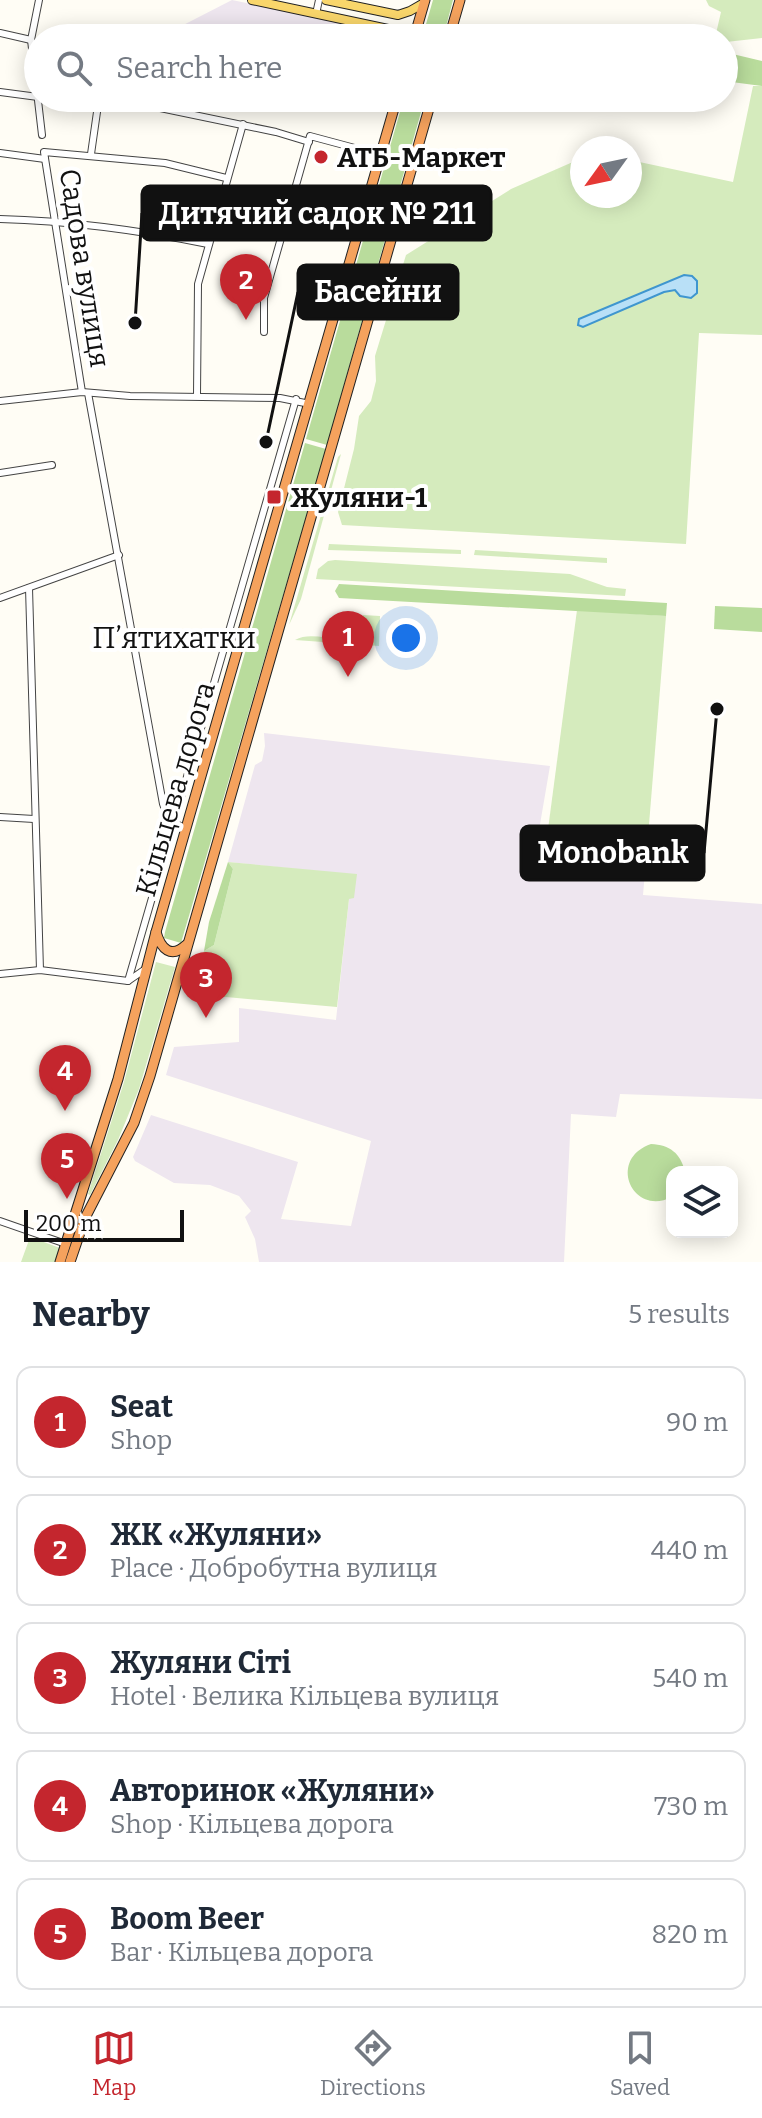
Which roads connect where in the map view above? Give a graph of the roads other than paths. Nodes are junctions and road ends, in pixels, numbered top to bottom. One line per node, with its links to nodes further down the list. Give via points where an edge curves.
1 (39, 0): 8 (street, Садова вулиця)
2 (252, 0): 7 (main road)
3 (319, 0): 7 (street)
4 (326, 0): 6 (main road, via 398,15)
5 (460, 0): 11 (highway)
6 (425, 1): 10 (highway)
7 (316, 14): 9 (main road)
8 (34, 24)
9 (364, 24)
10 (418, 24)
11 (453, 24)
12 (0, 33): 13 (street)
13 (24, 38)
14 (0, 92): 15 (street)
15 (24, 95)
16 (40, 112): 22 (street, Садова вулиця)
17 (97, 112): 25 (street)
18 (183, 112): 21 (street)
19 (393, 112): 27 (highway, Кільцева дорога)
20 (428, 112): 48 (highway)
21 (243, 124): 23 (street); 28 (street)
22 (42, 135)
23 (309, 139): 27 (street); 32 (street, via 264,298)
24 (0, 153): 26 (street)
25 (91, 154): 26 (street); 28 (street, via 165,163)
26 (44, 155): 30 (street, Садова вулиця)
27 (381, 155): 37 (highway, Кільцева дорога)
28 (226, 178): 31 (street)
29 (0, 219): 30 (street)
30 (54, 221): 31 (street, via 135,229); 33 (street, Садова вулиця)
31 (208, 244): 34 (street, via 198,284)
32 (264, 332)
33 (85, 393): 34 (street); 36 (street); 40 (street, Садова вулиця)
34 (197, 395): 35 (street)
35 (296, 399): 37 (street); 45 (street)
36 (0, 401)
37 (310, 404): 46 (highway, Кільцева дорога)
38 (52, 465): 39 (street)
39 (0, 473)
40 (119, 555): 41 (street); 45 (street, Садова вулиця, via 163,804)
41 (29, 588): 42 (street); 44 (street)
42 (0, 598)
43 (0, 817): 44 (street)
44 (34, 819): 50 (street)
45 (173, 823): 46 (street); 52 (street)
46 (186, 830): 47 (highway, Кільцева дорога)
47 (156, 932): 48 (highway, via 167,951 178,952); 49 (highway, Кільцева дорога)
48 (187, 944): 57 (highway, via 144,1095 119,1157 85,1218)
49 (147, 968): 52 (street); 53 (highway, Кільцева дорога)
50 (40, 970): 51 (street); 52 (street)
51 (0, 974)
52 (128, 981): 53 (street)
53 (139, 996): 55 (highway, Кільцева дорога)
54 (0, 1221): 55 (street)
55 (66, 1244): 56 (highway, Кільцева дорога)
56 (60, 1262)
57 (70, 1262)

